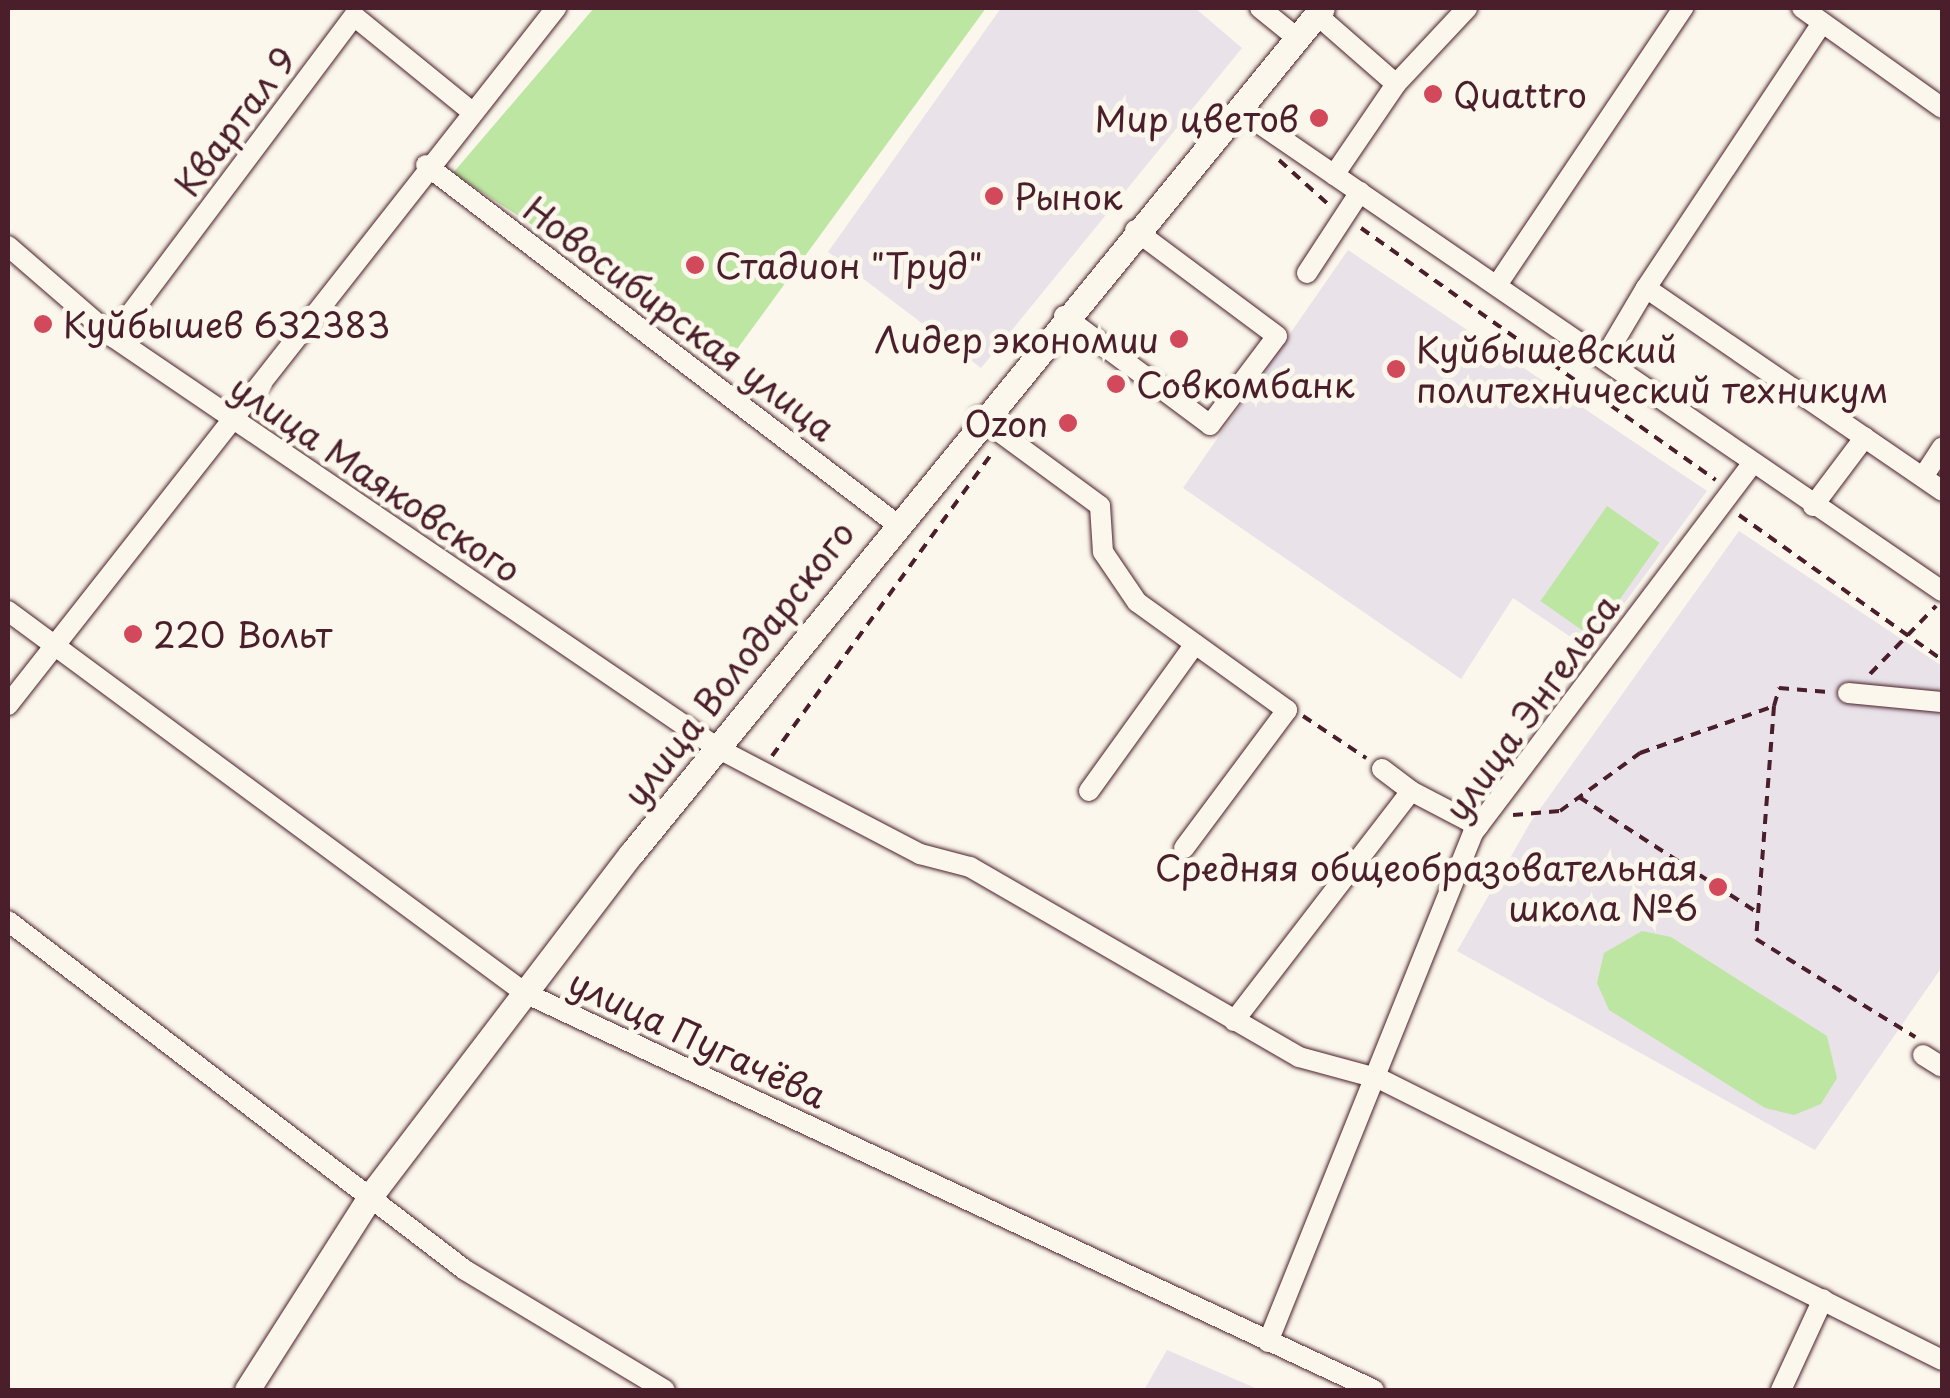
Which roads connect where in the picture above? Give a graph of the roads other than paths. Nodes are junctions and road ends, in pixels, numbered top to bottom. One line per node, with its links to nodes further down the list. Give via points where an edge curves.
1 (556, 8): 11 (street)
2 (1260, 8): 7 (street)
3 (1468, 8): 8 (street)
4 (1683, 8): 18 (street)
5 (1319, 11): 7 (main road, улица Володарского); 8 (street)
6 (1809, 15): 9 (street); 19 (street)
7 (1296, 38): 10 (main road, улица Володарского)
8 (1396, 84): 13 (street)
9 (1942, 108)
10 (1238, 109): 13 (street); 15 (main road, улица Володарского)
11 (471, 111): 12 (street); 21 (street, Квартал 9, via 354,16)
12 (426, 165): 23 (street); 31 (street, Новосибирская улица)
13 (1334, 175): 14 (street)
14 (1360, 192): 17 (street); 18 (street)
15 (1135, 230): 20 (main road, улица Володарского); 20 (street, via 1276,336 1210,425)
16 (8, 246): 21 (street, улица Маяковского)
17 (1308, 273)
18 (1498, 285): 22 (street)
19 (1646, 288): 22 (street); 25 (street)
20 (1064, 316): 24 (main road, улица Володарского)
21 (114, 337): 23 (street, улица Маяковского)
22 (1605, 357): 27 (street)
23 (226, 416): 35 (street); 39 (street, улица Маяковского)
24 (979, 417): 31 (main road, улица Володарского); 34 (street, via 1100,506 1103,552 1137,602)
25 (1864, 437): 28 (street); 30 (street)
26 (1942, 448): 28 (street)
27 (1751, 466): 30 (street); 43 (street, улица Энгельса)
28 (1923, 477): 29 (street)
29 (1942, 491)
30 (1813, 506): 32 (street)
31 (894, 522): 39 (main road, улица Володарского)
32 (1942, 591)
33 (8, 611): 35 (street, улица Пугачёва)
34 (1195, 644): 41 (street); 44 (street, via 1287,710)
35 (53, 647): 38 (street); 46 (street, улица Пугачёва)
36 (1848, 693): 37 (street)
37 (1942, 702)
38 (8, 705)
39 (719, 749): 46 (main road, улица Володарского); 47 (street, улица Маяковского, via 920,854 970,866)
40 (1382, 769): 42 (street)
41 (1089, 791)
42 (1411, 791): 43 (street); 47 (street)
43 (1484, 818): 50 (street, улица Энгельса)
44 (1184, 848)
45 (8, 921): 51 (street)
46 (525, 993): 51 (main road, улица Володарского); 53 (street, улица Пугачёва)
47 (1234, 1020): 50 (street, улица Маяковского, via 1299,1057)
48 (1923, 1055): 49 (street)
49 (1942, 1067)
50 (1380, 1079): 52 (street, улица Маяковского); 53 (street, улица Энгельса)
51 (371, 1196): 55 (main road, улица Володарского); 56 (street, via 466,1270)
52 (1823, 1299): 54 (street, улица Маяковского); 58 (street)
53 (1268, 1342): 57 (street, улица Пугачёва)
54 (1942, 1360)
55 (246, 1390)
56 (665, 1390)
57 (1374, 1390)
58 (1781, 1390)

